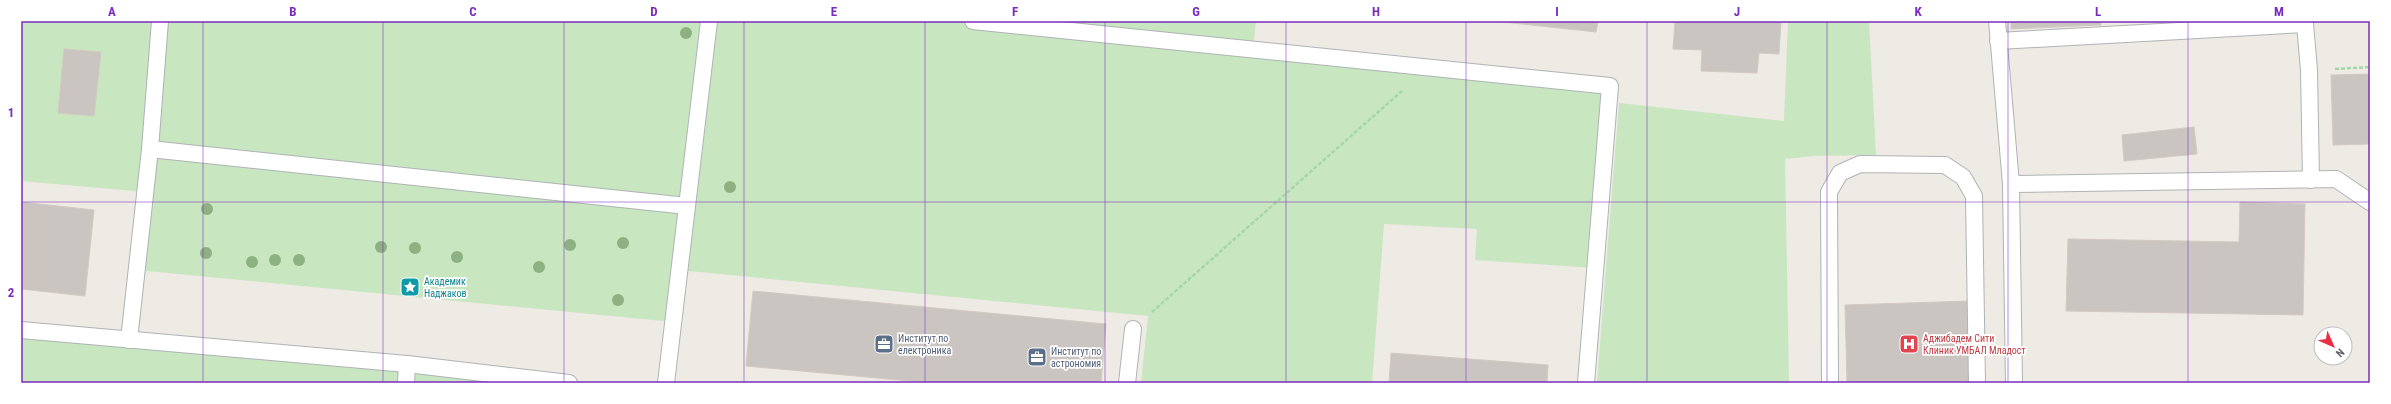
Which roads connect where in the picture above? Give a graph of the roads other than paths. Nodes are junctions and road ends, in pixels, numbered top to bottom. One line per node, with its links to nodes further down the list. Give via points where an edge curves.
1 (160, 21): 6 (lane)
2 (709, 21): 10 (lane)
3 (973, 21): 19 (lane, via 1610,86)
4 (1997, 21): 5 (lane)
5 (1998, 41): 7 (lane, via 2305,24 2309,70); 8 (lane)
6 (150, 149): 10 (lane); 13 (lane)
7 (2311, 180): 8 (lane); 9 (lane, via 2336,179)
8 (2011, 184): 22 (lane)
9 (2370, 202)
10 (687, 206): 17 (lane)
11 (1133, 329): 18 (lane)
12 (21, 330): 13 (lane)
13 (129, 340): 14 (lane)
14 (407, 364): 15 (lane); 16 (lane)
15 (406, 383)
16 (569, 383)
17 (666, 383)
18 (1127, 383)
19 (1586, 383)
20 (1830, 383): 21 (lane, via 1829,192 1840,173 1860,164 1945,165 1963,177 1974,196)
21 (1977, 383)
22 (2014, 383)

